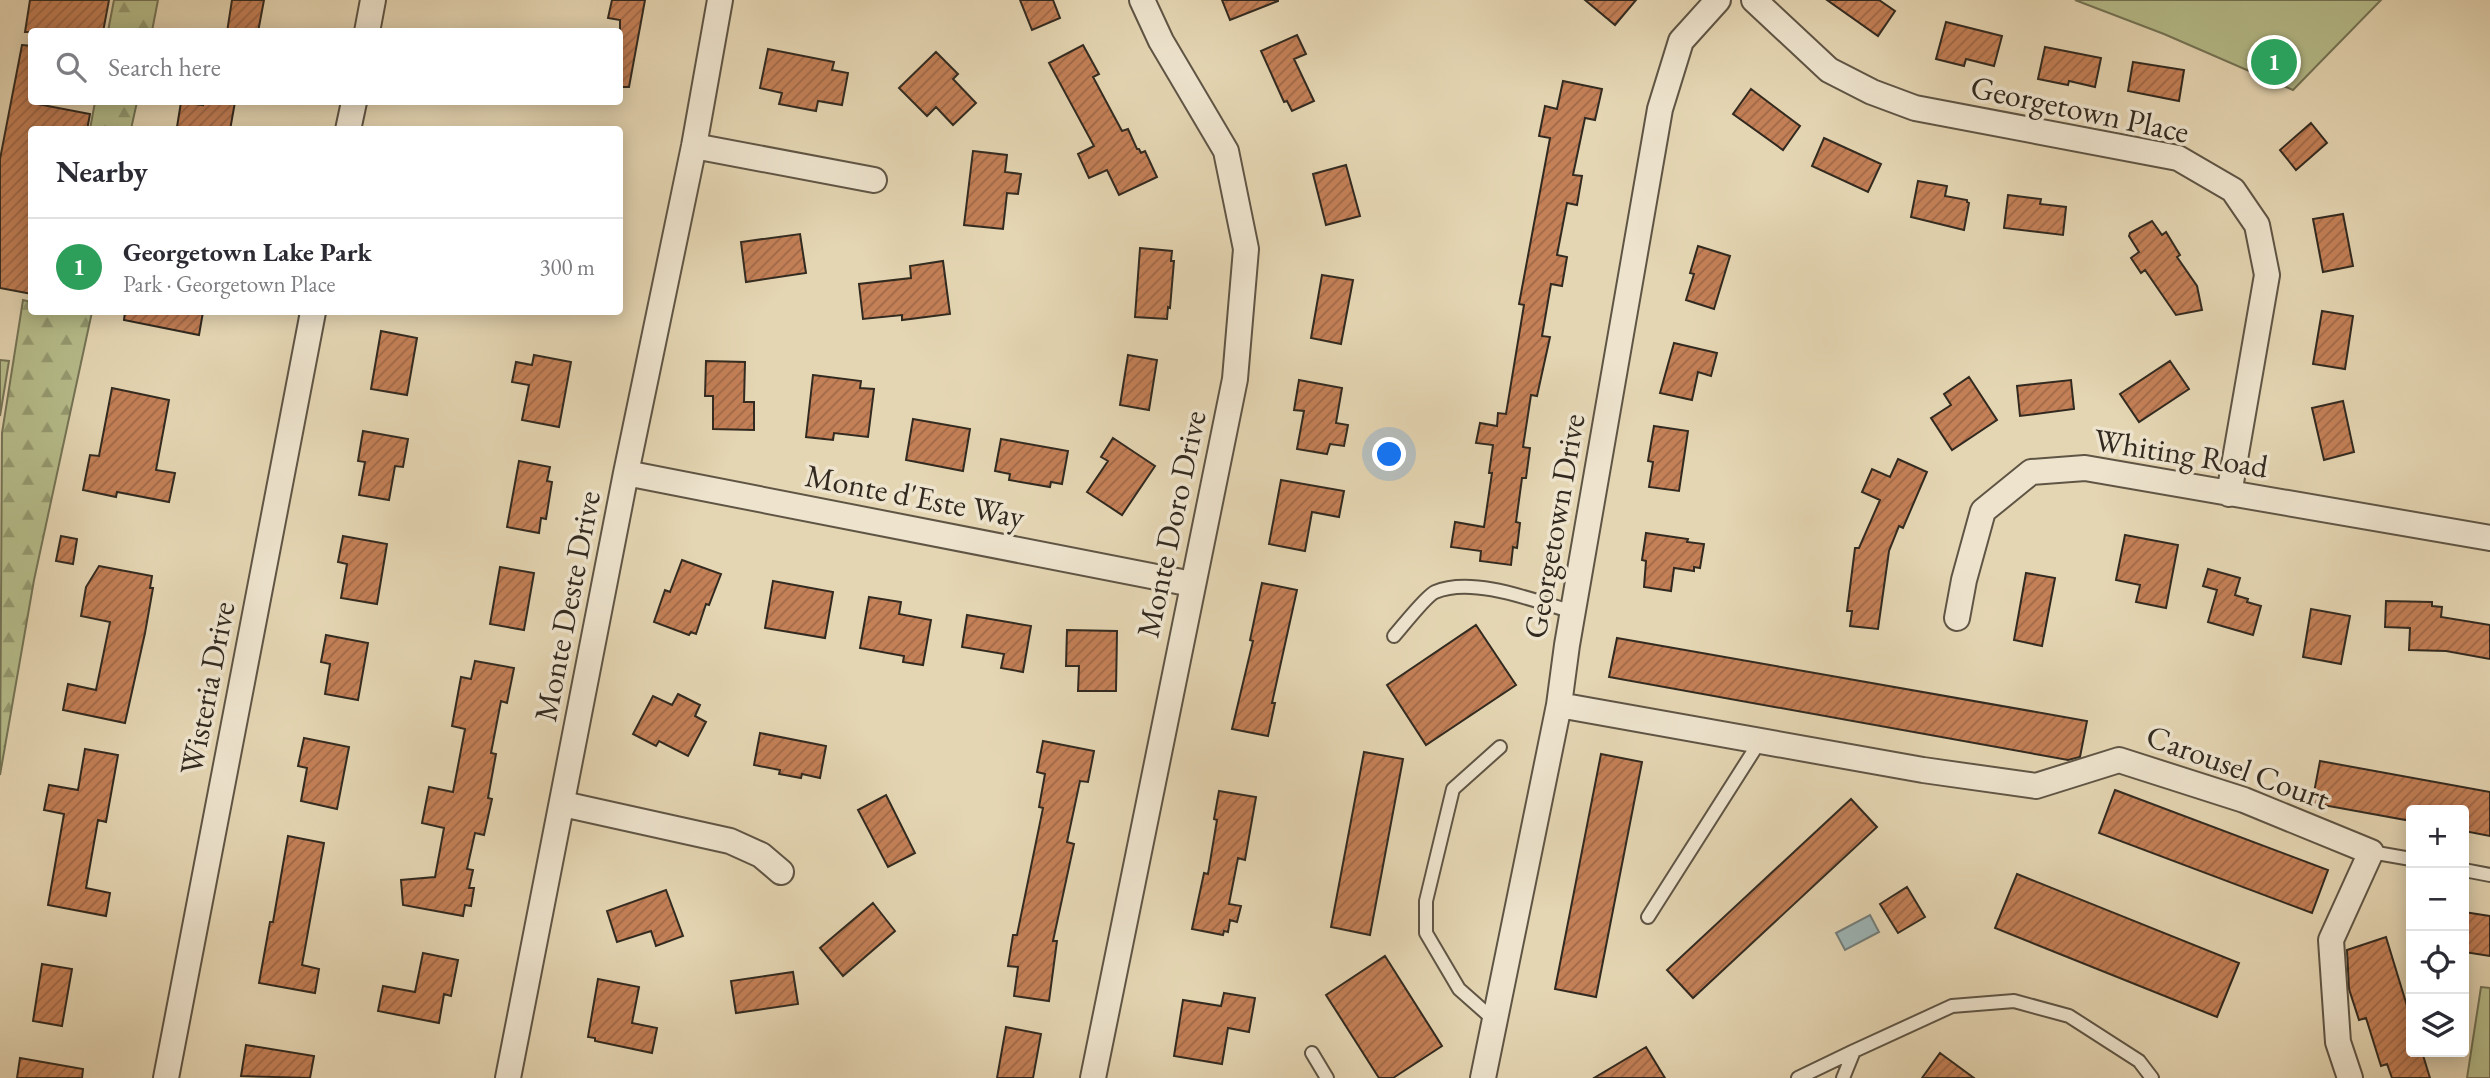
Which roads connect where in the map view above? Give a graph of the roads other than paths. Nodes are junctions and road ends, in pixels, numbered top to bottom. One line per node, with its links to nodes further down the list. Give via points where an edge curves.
1 (373, 0): 6 (street)
2 (720, 0): 9 (street, Monte Deste Drive)
3 (1142, 0): 15 (street, Monte Doro Drive, via 1160,41 1226,151 1246,249 1235,379)
4 (1718, 0): 16 (street, Georgetown Drive, via 1681,41 1660,109)
5 (1754, 0): 13 (street, Georgetown Place, via 1829,70 1872,92 1915,108 2178,158 2233,190 2256,225 2267,275)
6 (368, 28)
7 (353, 105): 8 (street)
8 (349, 126)
9 (694, 146): 10 (street); 12 (street, Monte Deste Drive)
10 (874, 180)
11 (312, 315): 32 (street, Wisteria Drive)
12 (626, 473): 15 (street, Monte d'Este Way); 22 (street, Monte Deste Drive)
13 (2230, 494): 14 (street, Whiting Road); 17 (street, Whiting Road, via 2085,468 2031,472 1983,511)
14 (2490, 538)
15 (1192, 584): 34 (street, Monte Doro Drive)
16 (1573, 612): 18 (lane, via 1465,585 1433,592); 19 (street, Georgetown Drive)
17 (1957, 618)
18 (1394, 636)
19 (1559, 705): 20 (street, Carousel Court); 29 (street, Georgetown Drive)
20 (1760, 741): 23 (street, Carousel Court, via 2036,786 2119,760 2244,800); 28 (lane)
21 (1500, 747): 29 (lane, via 1453,789 1426,901 1426,933 1459,989)
22 (563, 804): 26 (street, via 730,841 761,855); 33 (street, Monte Deste Drive)
23 (2371, 852): 24 (lane); 40 (street, via 2331,940 2338,1042)
24 (2406, 858)
25 (2469, 871): 27 (lane)
26 (782, 872)
27 (2490, 874)
28 (1648, 918)
29 (1495, 1021): 36 (street, Georgetown Drive)
30 (1854, 1051): 37 (lane); 38 (lane); 39 (lane, via 1951,1006 2014,1001 2068,1016 2138,1061)
31 (1311, 1053): 35 (lane)
32 (166, 1078)
33 (508, 1078)
34 (1093, 1078)
35 (1327, 1078)
36 (1483, 1078)
37 (1798, 1078)
38 (1843, 1078)
39 (2152, 1078)
40 (2350, 1078)

